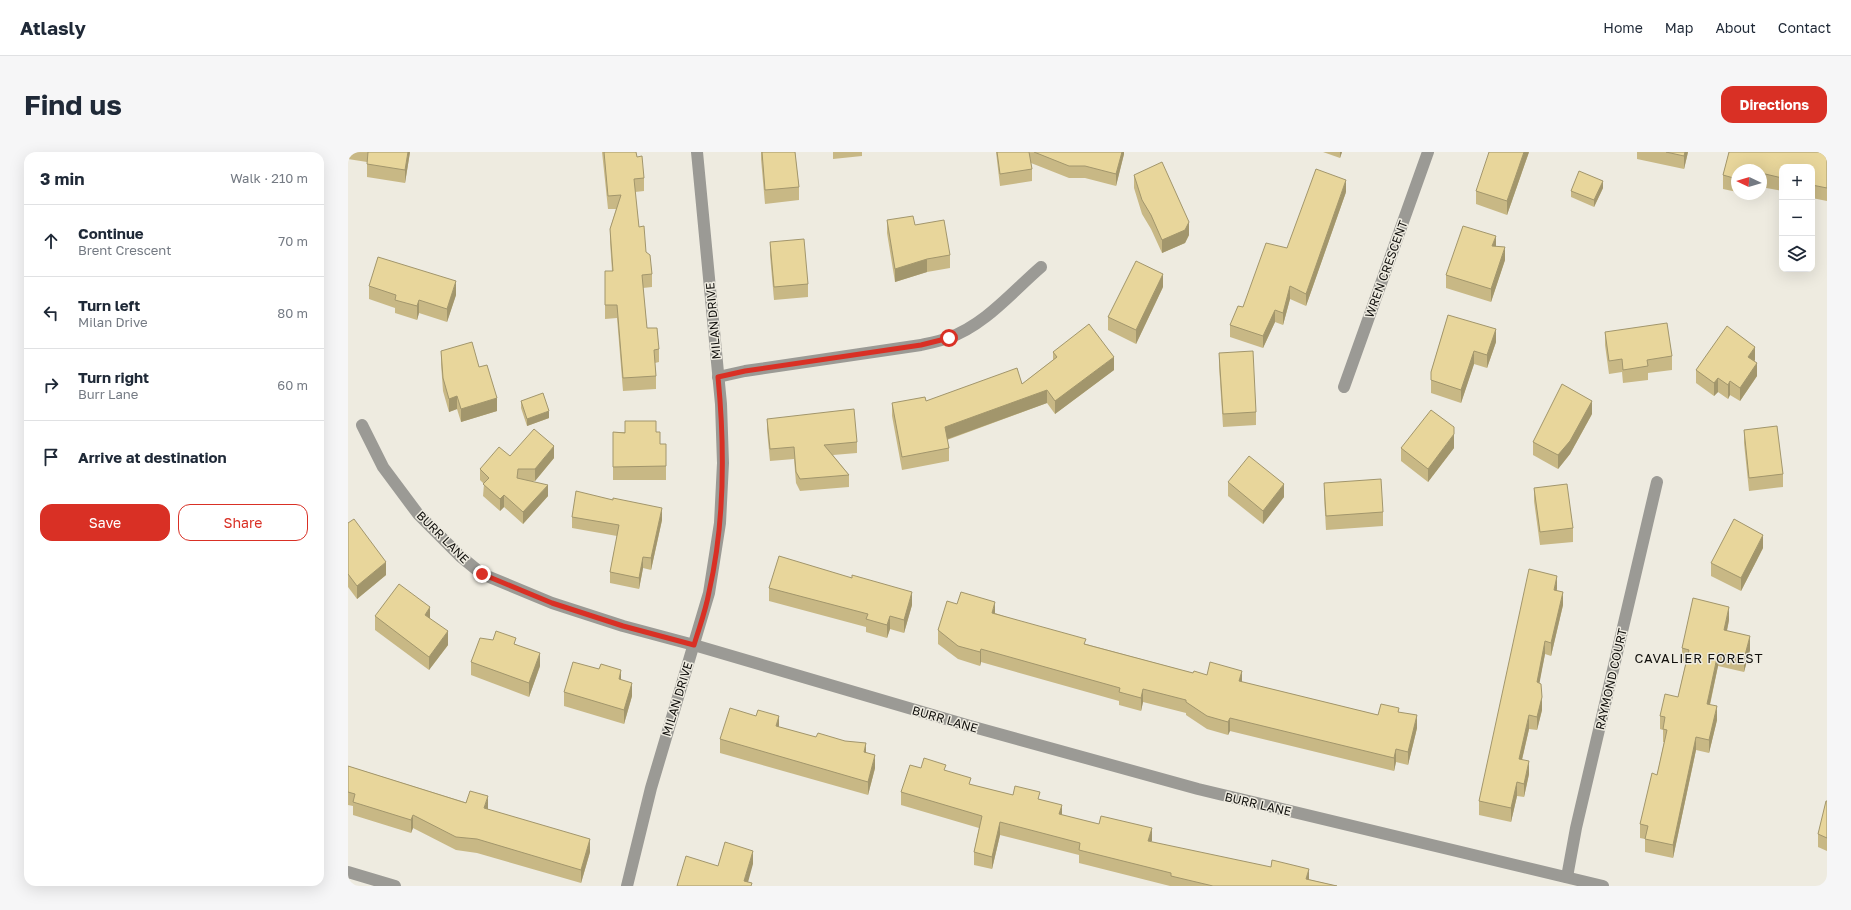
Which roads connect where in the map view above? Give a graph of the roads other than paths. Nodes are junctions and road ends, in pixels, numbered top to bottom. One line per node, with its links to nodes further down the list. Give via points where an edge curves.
1 (697, 152): 4 (street, MILAN DRIVE)
2 (1428, 152): 5 (street, WREN CRESCENT)
3 (1041, 267): 4 (street, via 997,308 974,325 949,338 921,345)
4 (718, 377): 8 (street, MILAN DRIVE, via 724,464 720,522 709,593)
5 (1344, 387)
6 (362, 425): 8 (street, BURR LANE, via 383,467 418,514 482,574 552,603)
7 (1657, 482): 10 (street, RAYMOND COURT, via 1578,820)
8 (694, 645): 10 (street, BURR LANE, via 970,726 1198,789); 12 (street, MILAN DRIVE, via 651,788)
9 (348, 872): 11 (street)
10 (1567, 878): 13 (street, BURR LANE)
11 (395, 886)
12 (627, 886)
13 (1603, 886)

